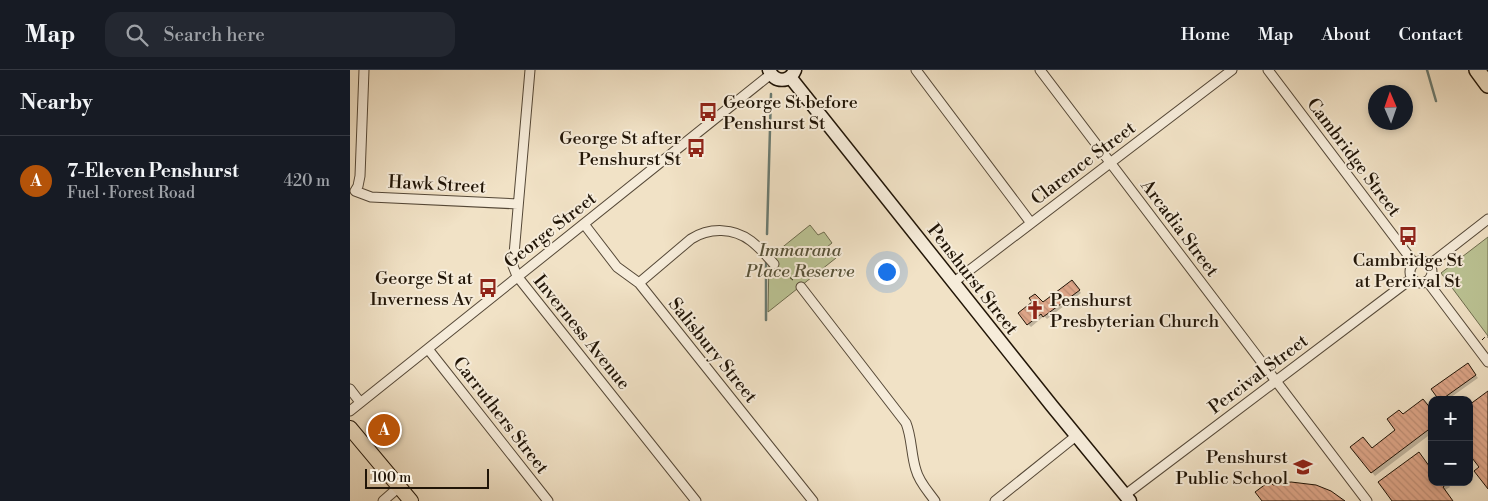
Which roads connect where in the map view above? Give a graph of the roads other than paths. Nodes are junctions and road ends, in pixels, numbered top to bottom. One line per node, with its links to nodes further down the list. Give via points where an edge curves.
1 (364, 70): 12 (street, Hawk Street, via 360,174 355,191 372,197)
2 (530, 70): 12 (street, Inverness Avenue)
3 (916, 70): 14 (street)
4 (1040, 70): 11 (street, Arcadia Street)
5 (1232, 70): 11 (street, Clarence Street)
6 (1268, 70): 16 (street, Cambridge Street)
7 (1477, 70): 10 (highway)
8 (770, 72): 9 (main road, via 778,80); 15 (street, George Street)
9 (793, 74): 22 (main road, Penshurst Street)
10 (1488, 85)
11 (1110, 162): 14 (street, Clarence Street); 27 (street, Arcadia Street)
12 (518, 204): 19 (street, Inverness Avenue, via 513,266)
13 (1488, 219): 18 (street)
14 (1031, 223): 22 (street, Clarence Street)
15 (584, 224): 19 (street, George Street); 23 (street, Salisbury Street, via 616,267)
16 (1414, 263): 18 (street, via 1420,260); 20 (street, via 1409,272)
17 (774, 264): 23 (street, via 743,236 711,231 691,239)
18 (1429, 264): 21 (street, via 1432,271)
19 (517, 276): 25 (street, George Street); 38 (street, Inverness Avenue)
20 (1411, 278): 21 (street, via 1417,283); 27 (street, Percival Street)
21 (1427, 281): 26 (street)
22 (954, 282): 32 (main road, Penshurst Street)
23 (639, 283): 39 (street, Salisbury Street)
24 (801, 287): 40 (street, via 906,423 916,472)
25 (428, 349): 29 (street, George Street); 37 (street, Carruthers Street)
26 (1488, 362)
27 (1276, 381): 34 (street, Percival Street); 42 (street, Arcadia Street)
28 (350, 389): 29 (street)
29 (360, 402): 30 (street, George Street)
30 (350, 411)
31 (350, 428): 33 (main road)
32 (1076, 436): 34 (main road, Penshurst Street); 41 (street)
33 (399, 487): 35 (street); 36 (main road)
34 (1127, 498)
35 (383, 501)
36 (411, 501)
37 (548, 501)
38 (696, 501)
39 (813, 501)
40 (935, 501)
41 (995, 501)
42 (1367, 501)

